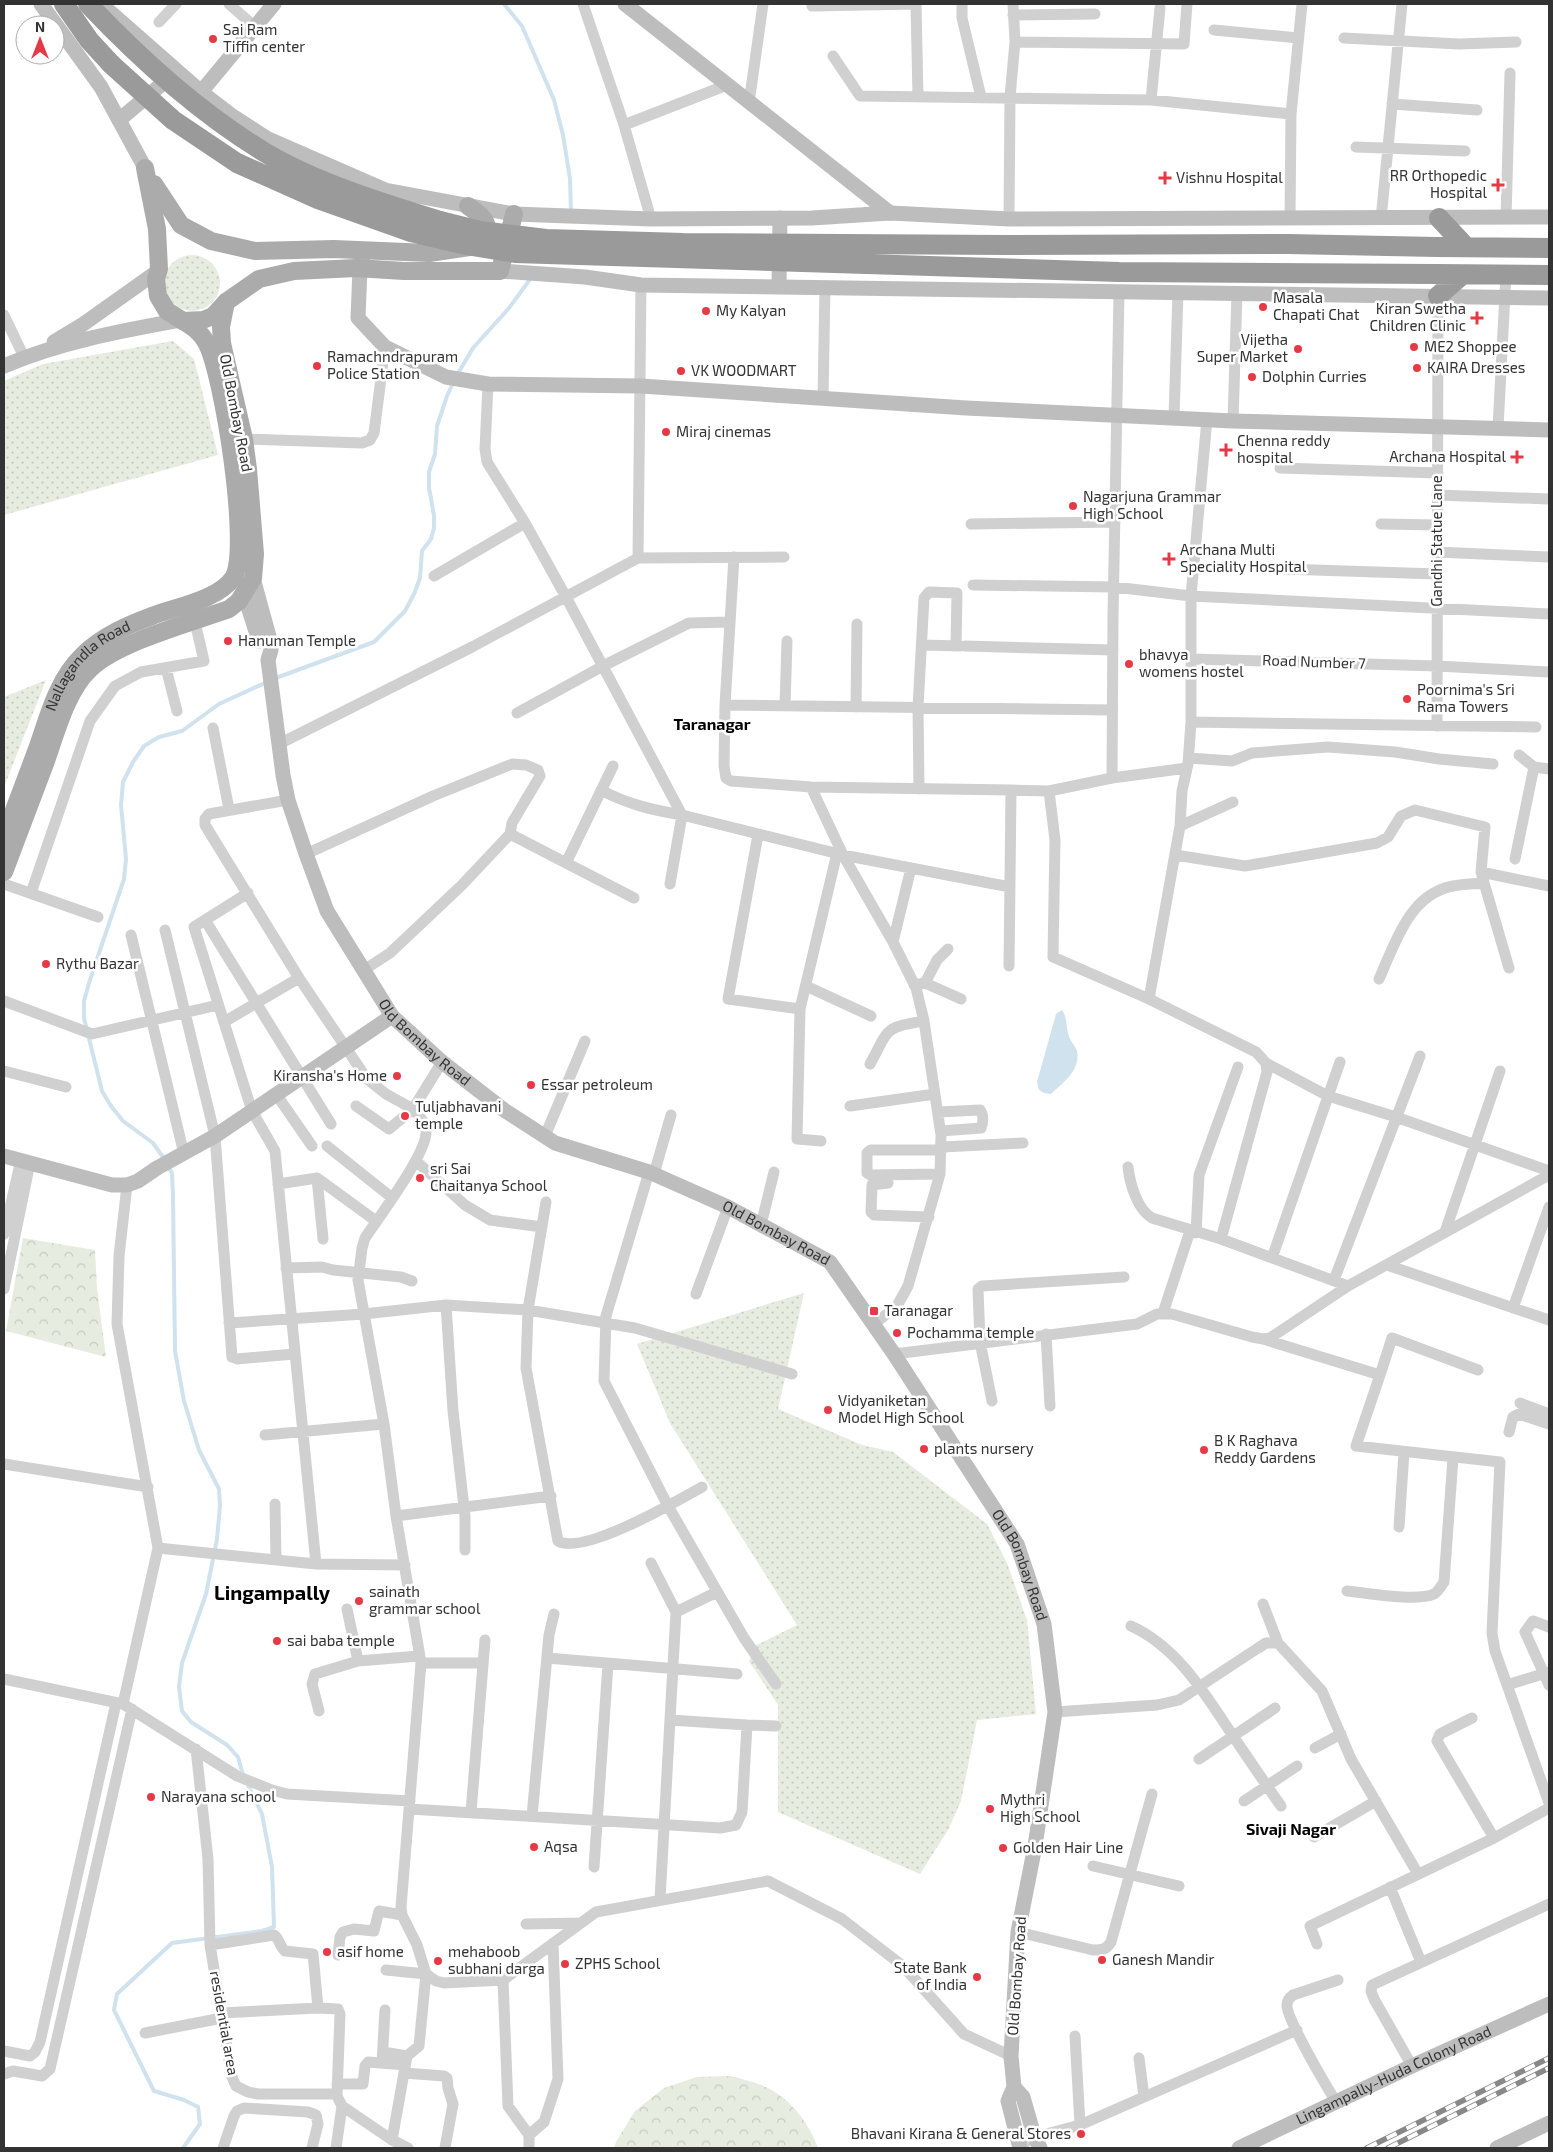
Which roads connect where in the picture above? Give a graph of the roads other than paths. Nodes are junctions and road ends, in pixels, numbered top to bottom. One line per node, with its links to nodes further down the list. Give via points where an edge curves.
1 (41, 4): 42 (street, via 101,86)
2 (64, 4): 68 (highway, bridge, via 89,40 111,64 173,120 237,163 318,199 411,232 466,245 515,253 1119,272)
3 (88, 4): 59 (highway, bridge, via 194,104 265,152 364,196 480,231 546,239 684,243)
4 (101, 4): 30 (street)
5 (176, 4): 20 (street)
6 (229, 4): 21 (street)
7 (274, 4): 21 (street)
8 (582, 4): 43 (street)
9 (625, 4): 32 (street)
10 (764, 4): 38 (street)
11 (916, 4): 16 (street); 34 (street)
12 (962, 4): 35 (street, via 962,18)
13 (1187, 4): 28 (street, via 1184,44)
14 (1302, 4): 23 (street)
15 (1402, 4): 25 (street)
16 (812, 6)
17 (1160, 8): 28 (street)
18 (1013, 9): 19 (street); 26 (street)
19 (1095, 14)
20 (159, 22)
21 (255, 27): 33 (street)
22 (1214, 30): 23 (street)
23 (1298, 38): 41 (street)
24 (1344, 38): 25 (street)
25 (1399, 41): 27 (street); 39 (street)
26 (1015, 42): 28 (street); 36 (street)
27 (1516, 42)
28 (1156, 43): 37 (street)
29 (833, 56): 34 (street, via 860,96)
30 (178, 71): 33 (street); 42 (street)
31 (1510, 72): 55 (street)
32 (727, 85): 38 (street); 43 (street)
33 (201, 92): 48 (street, via 268,139 310,159 385,190)
34 (918, 97): 35 (street)
35 (981, 97): 36 (street)
36 (1010, 97): 37 (street); 57 (street)
37 (1151, 100): 41 (street)
38 (749, 103): 49 (street)
39 (1392, 104): 40 (street); 45 (street)
40 (1477, 110)
41 (1292, 114): 51 (street)
42 (119, 120): 47 (street)
43 (624, 125): 56 (street)
44 (1356, 147): 45 (street)
45 (1388, 148): 46 (street); 58 (street)
46 (1465, 150)
47 (145, 168): 61 (main road, via 180,225 211,241 255,251); 64 (main road, Old Bombay Road, via 157,229)
48 (468, 206): 50 (street); 62 (main road, via 488,224 483,242 476,246)
49 (890, 213): 53 (street); 57 (street)
50 (514, 214): 56 (street); 66 (main road)
51 (1290, 217): 57 (street); 58 (street)
52 (1549, 217): 55 (street)
53 (780, 218): 56 (street); 71 (street)
54 (1438, 218): 55 (street); 58 (street); 59 (highway)
55 (1506, 218)
56 (651, 219)
57 (1010, 219)
58 (1381, 219)
59 (1466, 247): 60 (highway)
60 (1549, 248)
61 (365, 250): 62 (main road); 63 (street)
62 (415, 253): 65 (main road)
63 (360, 268): 65 (main road); 79 (main road, via 272,275 259,279); 82 (street, via 358,318)
64 (158, 271): 81 (main road, Old Bombay Road, via 158,296 166,311); 83 (street)
65 (444, 271): 66 (main road)
66 (500, 271): 70 (street)
67 (1506, 274): 68 (highway); 69 (highway); 77 (street)
68 (1462, 275): 76 (highway)
69 (1549, 275)
70 (641, 284): 71 (street); 87 (street)
71 (779, 286): 72 (street)
72 (825, 287): 73 (street); 88 (street)
73 (1119, 292): 74 (street); 89 (street)
74 (1178, 292): 75 (street); 90 (street)
75 (1237, 293): 76 (street); 92 (street)
76 (1438, 296): 77 (street); 93 (street, Gandhi Statue Lane)
77 (1506, 297): 78 (street); 94 (street)
78 (1549, 298)
79 (226, 302): 81 (main road, via 208,318 193,322); 96 (main road, Old Bombay Road, via 221,327 222,343)
80 (4, 315): 84 (street)
81 (182, 320): 83 (street); 107 (main road, Old Bombay Road, via 199,331 213,359 230,444 239,540)
82 (386, 346): 86 (street, via 446,378); 96 (street, via 374,433 370,440 362,443)
83 (40, 351): 84 (street)
84 (24, 357): 85 (street)
85 (4, 366)
86 (484, 384): 87 (street); 102 (street, via 487,462)
87 (640, 386): 88 (street); 111 (street)
88 (823, 398): 89 (street)
89 (1117, 415): 90 (street); 101 (street)
90 (1174, 416): 91 (street)
91 (1207, 420): 92 (street); 119 (street)
92 (1234, 421): 93 (street)
93 (1438, 428): 94 (street); 98 (street, Gandhi Statue Lane)
94 (1498, 428): 95 (street)
95 (1549, 430)
96 (244, 439): 107 (main road, Old Bombay Road, via 248,469)
97 (1280, 468): 98 (street)
98 (1438, 473): 99 (street, Gandhi Statue Lane)
99 (1437, 495): 100 (street); 105 (street, Gandhi Statue Lane)
100 (1549, 499)
101 (1115, 522): 103 (street); 117 (street)
102 (525, 523): 114 (street); 120 (street)
103 (971, 524)
104 (1381, 524): 105 (street)
105 (1437, 525): 106 (street, Gandhi Statue Lane)
106 (1437, 552): 110 (street); 113 (street, Gandhi Statue Lane)
107 (247, 556): 115 (main road); 136 (main road, Nallagandla Road, via 226,585 210,596 152,616 99,642 84,654)
108 (734, 557): 109 (street); 111 (street); 124 (street)
109 (784, 557)
110 (1549, 557)
111 (638, 558): 120 (street)
112 (1284, 569): 113 (street)
113 (1437, 574): 121 (street, Gandhi Statue Lane)
114 (434, 576)
115 (253, 578): 118 (main road); 135 (street, Old Bombay Road, via 270,640)
116 (974, 585): 117 (street)
117 (1114, 587): 119 (street); 129 (street)
118 (244, 594): 123 (main road, Nallagandla Road, via 228,609); 135 (street, Old Bombay Road)
119 (1192, 596): 121 (street); 130 (street)
120 (566, 597): 131 (street); 148 (street)
121 (1437, 607): 122 (street); 132 (street, Gandhi Statue Lane)
122 (1549, 614)
123 (195, 622): 133 (street, via 204,661); 136 (main road, Nallagandla Road, via 112,654)
124 (729, 622): 131 (street, via 689,623); 137 (street)
125 (857, 624): 139 (street)
126 (787, 641): 138 (street)
127 (922, 645): 128 (street); 128 (street, via 924,598 932,591 955,592 958,595); 140 (street)
128 (961, 646): 129 (street)
129 (1113, 650): 141 (street)
130 (1192, 659): 132 (street, Road Number 7); 144 (street)
131 (603, 666): 143 (street); 164 (street)
132 (1437, 666): 134 (street, Road Number 7); 145 (street, Gandhi Statue Lane)
133 (166, 668): 142 (street); 181 (street, via 141,672 115,686 90,720)
134 (1549, 672)
135 (270, 673): 148 (street, Old Bombay Road)
136 (66, 689): 168 (main road, Nallagandla Road); 175 (main road, Nallagandla Road)
137 (725, 705): 138 (street); 156 (street, via 726,778)
138 (785, 706): 139 (street)
139 (856, 707): 140 (street)
140 (918, 708): 141 (street); 157 (street)
141 (1112, 710): 155 (street)
142 (177, 711)
143 (517, 712)
144 (1191, 722): 145 (street); 150 (street)
145 (1437, 726): 146 (street)
146 (1536, 727)
147 (213, 728): 163 (street)
148 (279, 744): 161 (street, Old Bombay Road)
149 (1519, 755): 153 (street)
150 (1188, 763): 151 (street, via 1232,761 1252,753 1328,747); 155 (street); 165 (street)
151 (1493, 764)
152 (613, 766): 158 (street)
153 (1534, 767): 154 (street); 172 (street)
154 (1549, 769)
155 (1112, 778): 160 (street)
156 (811, 787): 157 (street); 170 (street)
157 (919, 789): 159 (street)
158 (601, 790): 164 (street, via 641,808); 173 (street)
159 (1011, 790): 160 (street); 180 (street)
160 (1049, 790): 198 (street, via 1055,840 1053,957)
161 (288, 800): 163 (street); 169 (street, Old Bombay Road)
162 (1234, 802): 165 (street)
163 (229, 809): 182 (street, via 208,814 205,825)
164 (682, 815): 167 (street); 178 (street)
165 (1180, 826): 171 (street)
166 (510, 834): 169 (street, via 512,823 540,776 538,770 526,765 512,764); 173 (street); 192 (street, via 390,953)
167 (758, 835): 170 (street); 202 (street, via 728,999)
168 (4, 837)
169 (306, 854): 192 (street, Old Bombay Road, via 327,911)
170 (840, 854): 174 (street); 188 (street); 196 (street)
171 (1175, 856): 176 (street, via 1245,866 1377,843 1388,837 1401,816 1415,810 1485,827); 198 (street)
172 (1515, 859)
173 (566, 863): 183 (street)
174 (911, 868): 180 (street); 188 (street)
175 (4, 872)
176 (1483, 878): 179 (street); 191 (street); 194 (street, via 1452,886 1425,898 1408,917)
177 (4, 884): 181 (street)
178 (670, 884)
179 (1549, 886)
180 (1010, 887): 190 (street)
181 (31, 893): 184 (street)
182 (248, 893): 185 (street); 193 (street)
183 (634, 898)
184 (98, 917)
185 (205, 920): 200 (street); 201 (street, via 194,927)
186 (165, 930): 203 (street)
187 (131, 935): 206 (street)
188 (893, 942): 195 (street)
189 (948, 949): 195 (street)
190 (1009, 966)
191 (1509, 968)
192 (364, 970): 204 (street, Old Bombay Road)
193 (299, 978): 200 (street); 210 (street)
194 (1379, 979)
195 (919, 984): 197 (street); 207 (street)
196 (806, 986): 202 (street); 205 (street)
197 (961, 999)
198 (1148, 999): 214 (street, via 1256,1052)
199 (4, 1001): 206 (street, via 92,1034)
200 (257, 1004): 208 (street); 219 (street)
201 (218, 1005): 203 (street); 208 (street)
202 (800, 1009): 235 (street, via 797,1139)
203 (185, 1013): 206 (street); 233 (street)
204 (392, 1016): 210 (street); 212 (street, Old Bombay Road)
205 (871, 1016)
206 (152, 1021): 242 (street)
207 (924, 1021): 215 (street, via 898,1025 889,1030); 222 (street)
208 (224, 1022): 227 (street)
209 (585, 1041): 234 (street)
210 (346, 1047): 219 (street); 226 (street, via 367,1079)
211 (1420, 1056): 230 (street)
212 (442, 1062): 226 (street); 234 (street, Old Bombay Road, via 504,1110)
213 (1340, 1062): 223 (street)
214 (1266, 1063): 223 (street); 266 (street, via 1267,1072)
215 (870, 1064)
216 (1238, 1067): 262 (street, via 1199,1175)
217 (4, 1071): 220 (street)
218 (1500, 1071): 237 (street)
219 (302, 1076): 221 (street); 231 (street)
220 (66, 1087)
221 (276, 1094): 227 (street); 238 (street)
222 (935, 1094): 225 (street); 228 (street)
223 (1328, 1096): 230 (street); 267 (street)
224 (356, 1106): 226 (street, via 389,1129)
225 (850, 1106)
226 (413, 1109): 244 (street, via 422,1118 426,1131 422,1152)
227 (252, 1111): 233 (street); 252 (street, via 275,1151)
228 (938, 1112): 232 (street); 232 (street, via 980,1110 982,1113 981,1128)
229 (671, 1115): 248 (street)
230 (1396, 1117): 237 (street); 272 (street)
231 (331, 1124)
232 (941, 1131): 240 (street)
233 (215, 1136): 242 (street); 284 (street)
234 (545, 1136): 248 (street, Old Bombay Road, via 554,1142)
235 (821, 1141)
236 (1022, 1144): 240 (street)
237 (1475, 1145): 246 (street); 263 (street)
238 (312, 1146)
239 (327, 1146): 254 (street)
240 (942, 1148): 251 (street); 251 (street, via 871,1150 867,1153 867,1173 870,1175)
241 (4, 1156): 243 (street)
242 (180, 1156): 253 (street)
243 (25, 1161): 253 (street); 264 (street); 275 (street)
244 (416, 1161): 254 (street); 261 (street, via 465,1205 490,1220)
245 (1128, 1167): 262 (street, via 1133,1190 1148,1216)
246 (1549, 1171)
247 (774, 1172): 260 (street)
248 (652, 1173): 256 (street, Old Bombay Road); 285 (street, via 606,1316)
249 (1549, 1175): 263 (street)
250 (317, 1178): 252 (street); 259 (street); 265 (street)
251 (939, 1178): 258 (street); 258 (street, via 872,1185 871,1212 874,1215)
252 (278, 1184): 269 (street)
253 (127, 1185): 307 (street, via 119,1256 117,1324)
254 (391, 1197): 259 (street)
255 (546, 1202): 261 (street)
256 (728, 1207): 260 (street, Old Bombay Road); 276 (street)
257 (1549, 1207): 278 (street)
258 (928, 1217): 286 (street, via 908,1286 897,1306)
259 (376, 1221): 270 (street, via 362,1248)
260 (762, 1225): 286 (street, Old Bombay Road, via 830,1262)
261 (542, 1226): 279 (street)
262 (1193, 1232): 266 (street); 280 (street)
263 (1445, 1232): 268 (street)
264 (4, 1234)
265 (323, 1239)
266 (1221, 1239): 267 (street)
267 (1272, 1258): 272 (street)
268 (1387, 1265): 274 (street); 278 (street)
269 (286, 1268): 270 (street, via 322,1267); 282 (street)
270 (359, 1272): 273 (street); 281 (street)
271 (1124, 1277): 289 (street, via 982,1286 977,1293)
272 (1334, 1280): 274 (street)
273 (412, 1281)
274 (1348, 1286): 288 (street, via 1276,1334)
275 (4, 1289)
276 (696, 1294)
277 (446, 1305): 279 (street); 281 (street); 312 (street)
278 (1513, 1308): 283 (street)
279 (528, 1310): 285 (street); 309 (street, via 526,1368)
280 (1164, 1313): 287 (street, via 1137,1324); 288 (street)
281 (364, 1314): 282 (street); 299 (street)
282 (291, 1320): 284 (street); 290 (street)
283 (1549, 1320)
284 (229, 1323): 290 (street, via 233,1358)
285 (607, 1324): 293 (street, via 635,1328); 311 (street, via 604,1381)
286 (874, 1324): 291 (street, Old Bombay Road)
287 (1046, 1334): 289 (street); 297 (street)
288 (1263, 1339): 294 (street)
289 (980, 1342): 291 (street); 295 (street)
290 (294, 1354): 301 (street)
291 (894, 1354): 347 (street, Old Bombay Road, via 1017,1544 1044,1624)
292 (1478, 1370): 294 (street, via 1392,1338)
293 (792, 1374)
294 (1380, 1375): 304 (street, via 1356,1446)
295 (992, 1401)
296 (1520, 1403): 298 (street)
297 (1050, 1406)
298 (1549, 1414)
299 (384, 1424): 301 (street); 313 (street)
300 (1549, 1424): 302 (street, via 1519,1414 1513,1417)
301 (303, 1432): 303 (street); 319 (street)
302 (1509, 1432)
303 (265, 1435)
304 (1404, 1452): 305 (street); 314 (street)
305 (1454, 1458): 321 (street, via 1444,1582 1436,1593 1405,1596); 341 (street, via 1500,1462 1492,1633)
306 (4, 1464): 307 (street)
307 (148, 1487): 315 (street)
308 (702, 1487): 311 (street)
309 (551, 1496): 311 (street, via 558,1541 569,1544 581,1543 621,1528); 312 (street)
310 (275, 1504): 317 (street)
311 (668, 1506): 322 (street)
312 (464, 1508): 313 (street); 316 (street)
313 (396, 1516): 320 (street)
314 (1399, 1527)
315 (158, 1548): 317 (street); 344 (street)
316 (465, 1550)
317 (276, 1560): 319 (street)
318 (651, 1563): 325 (street)
319 (316, 1564): 320 (street)
320 (405, 1564): 332 (street)
321 (1348, 1591)
322 (718, 1592): 325 (street); 340 (street, via 744,1638)
323 (1263, 1604): 330 (street)
324 (347, 1609): 333 (street)
325 (676, 1612): 336 (street)
326 (554, 1614): 331 (street)
327 (1131, 1626): 343 (street, via 1160,1642)
328 (1549, 1627): 337 (street, via 1533,1621 1526,1632)
329 (485, 1640): 334 (street)
330 (1278, 1644): 343 (street, via 1266,1643); 352 (street, via 1322,1691)
331 (547, 1658): 335 (street); 367 (street)
332 (420, 1660): 333 (street); 334 (street); 363 (street)
333 (358, 1661): 346 (street, via 315,1674 312,1684)
334 (483, 1663): 366 (street)
335 (608, 1664): 336 (street); 368 (street)
336 (672, 1669): 338 (street); 349 (street)
337 (1547, 1673): 341 (street); 342 (street)
338 (737, 1674)
339 (4, 1679): 344 (street)
340 (776, 1684)
341 (1507, 1685): 362 (street)
342 (1549, 1685)
343 (1200, 1686): 347 (street, via 1171,1702); 353 (street)
344 (124, 1705): 355 (street); 400 (street, via 40,2042 30,2056); 406 (street, via 50,2069 42,2076 13,2071)
345 (1275, 1708): 353 (street)
346 (319, 1711)
347 (1055, 1712): 383 (street, Old Bombay Road, via 1035,1846)
348 (1472, 1718): 371 (street, via 1440,1734 1437,1742)
349 (670, 1720): 350 (street); 369 (street)
350 (746, 1725): 351 (street); 369 (street, via 742,1812 736,1825 720,1828)
351 (776, 1726)
352 (1340, 1734): 354 (street); 361 (street)
353 (1234, 1737): 356 (street); 358 (street)
354 (1315, 1748)
355 (196, 1750): 363 (street, via 236,1776 288,1794); 385 (street, residential area, via 208,1859)
356 (1200, 1759)
357 (1297, 1766): 358 (street)
358 (1267, 1786): 360 (street); 364 (street)
359 (1152, 1794): 375 (street)
360 (1244, 1801)
361 (1376, 1801): 370 (street); 374 (street)
362 (1549, 1803)
363 (410, 1805): 366 (street); 380 (street)
364 (1281, 1806)
365 (1549, 1808): 371 (street)
366 (471, 1812): 367 (street)
367 (532, 1816): 368 (street)
368 (597, 1819): 369 (street); 373 (street)
369 (663, 1823): 378 (street)
370 (1314, 1837)
371 (1494, 1838): 374 (street)
372 (1094, 1866): 375 (street)
373 (594, 1867)
374 (1418, 1874): 377 (street)
375 (1130, 1876): 376 (street); 383 (street, via 1108,1948 1094,1950)
376 (1179, 1886)
377 (1390, 1887): 386 (street, via 1310,1926); 388 (street)
378 (660, 1899): 381 (street, via 596,1912); 401 (street, via 768,1881 842,1919 903,1966 964,2034)
379 (1549, 1904): 388 (street)
380 (402, 1915): 387 (street, via 381,1911 378,1912 374,1932 354,1929 343,1932); 390 (street, via 417,1944)
381 (580, 1923): 382 (street); 384 (street)
382 (526, 1924)
383 (1018, 1932): 401 (street, Old Bombay Road)
384 (553, 1943): 391 (street); 414 (street, via 558,2079 544,2122)
385 (210, 1944): 394 (street, via 267,1935 277,1938 285,1951 314,1954); 396 (street, residential area)
386 (1317, 1944)
387 (338, 1955)
388 (1421, 1962): 405 (street, via 1372,1985 1371,1991)
389 (386, 1970): 390 (street)
390 (426, 1974): 391 (street, via 444,1983); 404 (street, via 419,2046)
391 (503, 1980): 414 (street, via 508,2106)
392 (1338, 1980): 397 (street, via 1289,1998 1288,2013)
393 (1549, 2004): 405 (street, Lingampally-Huda Colony Road)
394 (318, 2008): 396 (street); 408 (street, via 336,2008 339,2011)
395 (384, 2010): 402 (street)
396 (222, 2016): 398 (street); 408 (street, residential area, via 236,2086 258,2094)
397 (1296, 2030): 409 (street); 410 (street)
398 (145, 2033)
399 (1075, 2036): 413 (street)
400 (4, 2051)
401 (1011, 2056): 407 (street, Old Bombay Road)
402 (382, 2058): 404 (street); 408 (street, via 366,2063 363,2084)
403 (1139, 2058): 409 (street)
404 (406, 2065): 415 (street); 422 (street, via 447,2078 453,2104)
405 (1412, 2066): 410 (street, Lingampally-Huda Colony Road)
406 (4, 2074)
407 (1014, 2088): 416 (street, Old Bombay Road, via 1024,2097); 417 (street, Old Bombay Road, via 1008,2101)
408 (337, 2089): 411 (street)
409 (1144, 2097): 413 (street)
410 (1336, 2102): 424 (street, Lingampally-Huda Colony Road)
411 (342, 2106): 415 (street); 420 (street)
412 (1549, 2123): 425 (street)
413 (1080, 2125): 416 (street)
414 (529, 2135): 423 (street)
415 (392, 2140): 421 (street)
416 (1037, 2143): 417 (street)
417 (1019, 2147)
418 (223, 2148): 419 (street, via 236,2111 244,2108 316,2115 318,2124)
419 (312, 2148)
420 (336, 2148)
421 (408, 2148)
422 (445, 2148)
423 (529, 2148)
424 (1239, 2148)
425 (1496, 2148)

